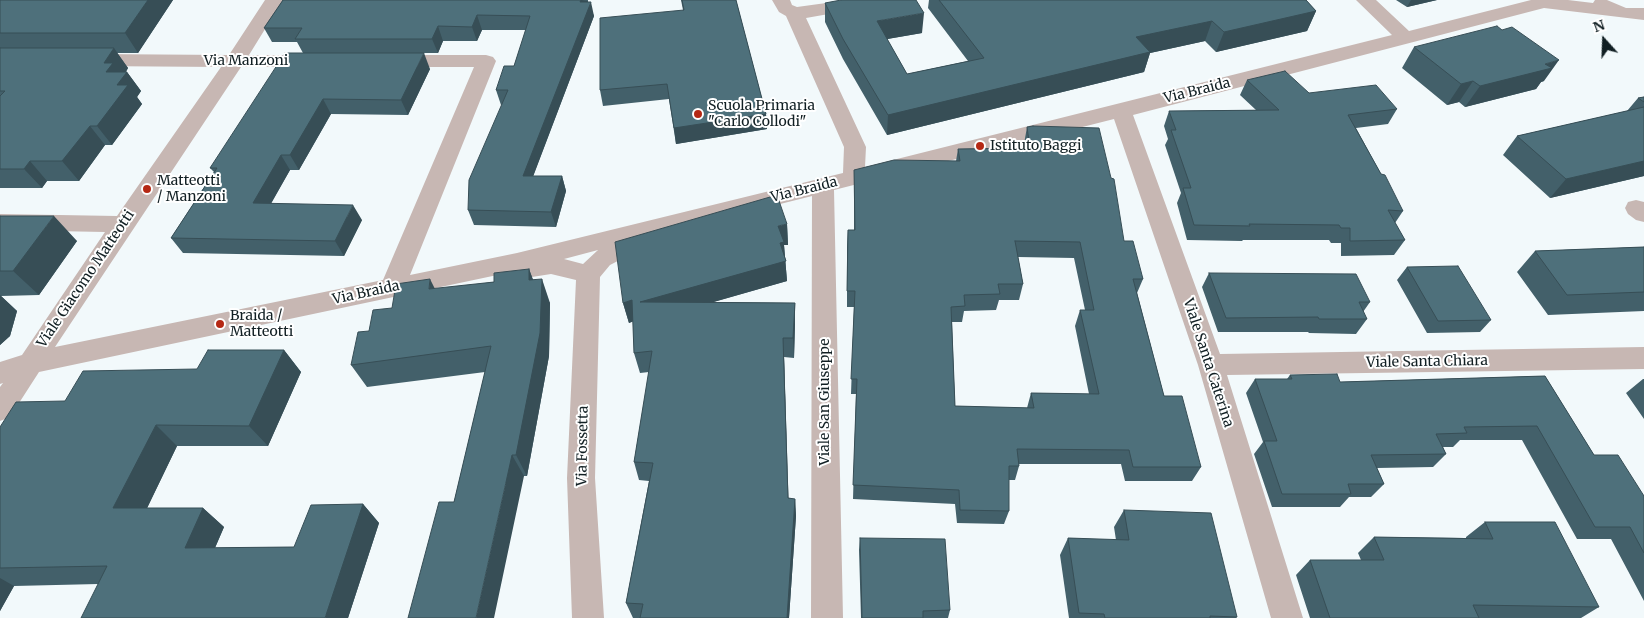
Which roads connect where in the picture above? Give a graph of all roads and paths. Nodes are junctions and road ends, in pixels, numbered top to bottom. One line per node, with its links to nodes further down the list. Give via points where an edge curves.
1 (274, 0): 11 (street, Viale Giacomo Matteotti)
2 (880, 0): 6 (street, via 811,12)
3 (1364, 0): 9 (street)
4 (1595, 0): 7 (street)
5 (1549, 1): 7 (street, Via Braida); 9 (street, Via Braida)
6 (788, 6): 15 (street, via 855,147)
7 (1616, 11): 8 (street)
8 (1641, 16)
9 (1406, 38): 14 (street, Via Braida)
10 (69, 60): 11 (street, Via Manzoni)
11 (236, 61): 12 (street, Via Manzoni); 18 (street, Viale Giacomo Matteotti)
12 (332, 61)
13 (370, 61): 22 (street, via 486,61)
14 (1121, 111): 15 (street, Via Braida); 25 (street, Viale Santa Caterina)
15 (854, 178): 16 (street, Via Braida)
16 (823, 185): 19 (street, Via Braida); 29 (street, Viale San Giuseppe)
17 (0, 222): 18 (street)
18 (123, 224): 24 (street, Viale Giacomo Matteotti)
19 (662, 226): 20 (street, Via Braida); 21 (street, via 651,236 602,260)
20 (476, 270): 21 (street, via 488,275 551,265); 22 (street, Via Braida)
21 (588, 274): 28 (street, Via Fossetta, via 581,478)
22 (392, 288): 24 (street, Via Braida)
23 (1644, 358): 25 (street, Viale Santa Chiara)
24 (30, 363): 26 (street, Via Braida); 27 (street, Viale Giacomo Matteotti)
25 (1211, 365): 30 (street, Viale Santa Caterina)
26 (0, 373)
27 (0, 409)
28 (588, 618)
29 (827, 618)
30 (1287, 618)

